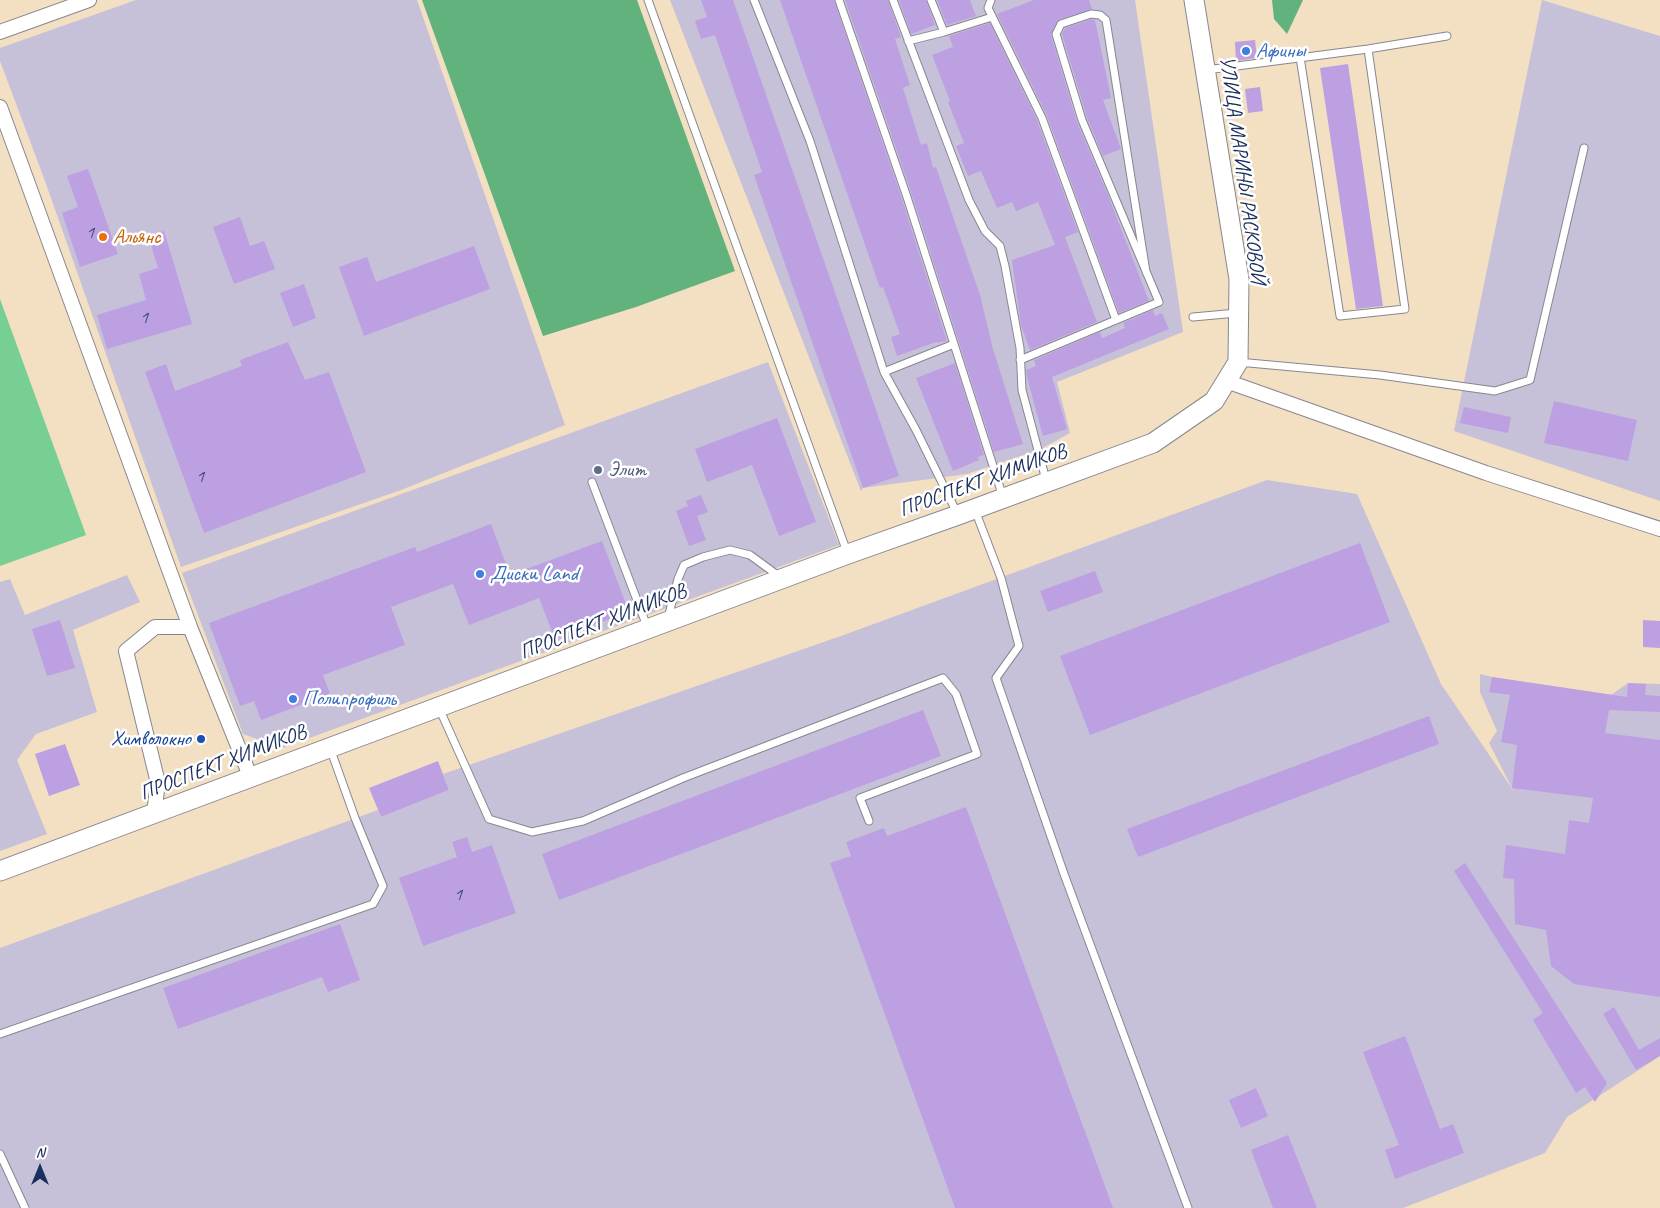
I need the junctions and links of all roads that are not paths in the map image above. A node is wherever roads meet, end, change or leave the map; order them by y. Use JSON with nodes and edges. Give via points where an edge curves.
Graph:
{"nodes":[{"id":1,"x":89,"y":0,"type":"edge"},
{"id":2,"x":648,"y":0,"type":"edge"},
{"id":3,"x":754,"y":0,"type":"edge"},
{"id":4,"x":839,"y":0,"type":"edge"},
{"id":5,"x":892,"y":0,"type":"edge"},
{"id":6,"x":932,"y":0,"type":"edge"},
{"id":7,"x":991,"y":0,"type":"edge"},
{"id":8,"x":1194,"y":0,"type":"edge"},
{"id":9,"x":992,"y":16,"type":"junction"},
{"id":10,"x":0,"y":32,"type":"edge"},
{"id":11,"x":944,"y":32,"type":"junction"},
{"id":12,"x":1447,"y":36,"type":"dead end"},
{"id":13,"x":908,"y":41,"type":"junction"},
{"id":14,"x":1368,"y":49,"type":"junction"},
{"id":15,"x":1300,"y":57,"type":"junction"},
{"id":16,"x":1205,"y":70,"type":"junction"},
{"id":17,"x":0,"y":107,"type":"edge"},
{"id":18,"x":1584,"y":148,"type":"dead end"},
{"id":19,"x":1146,"y":272,"type":"junction"},
{"id":20,"x":1238,"y":313,"type":"junction"},
{"id":21,"x":1193,"y":317,"type":"dead end"},
{"id":22,"x":1116,"y":320,"type":"junction"},
{"id":23,"x":954,"y":344,"type":"junction"},
{"id":24,"x":1020,"y":360,"type":"junction"},
{"id":25,"x":1238,"y":362,"type":"junction"},
{"id":26,"x":884,"y":372,"type":"junction"},
{"id":27,"x":1226,"y":381,"type":"junction"},
{"id":28,"x":592,"y":482,"type":"dead end"},
{"id":29,"x":1047,"y":482,"type":"junction"},
{"id":30,"x":1003,"y":498,"type":"junction"},
{"id":31,"x":966,"y":512,"type":"junction"},
{"id":32,"x":1660,"y":530,"type":"edge"},
{"id":33,"x":848,"y":554,"type":"junction"},
{"id":34,"x":782,"y":579,"type":"junction"},
{"id":35,"x":667,"y":622,"type":"junction"},
{"id":36,"x":190,"y":628,"type":"junction"},
{"id":37,"x":648,"y":629,"type":"junction"},
{"id":38,"x":439,"y":708,"type":"junction"},
{"id":39,"x":330,"y":747,"type":"junction"},
{"id":40,"x":250,"y":776,"type":"junction"},
{"id":41,"x":154,"y":813,"type":"junction"},
{"id":42,"x":869,"y":820,"type":"dead end"},
{"id":43,"x":0,"y":871,"type":"edge"},
{"id":44,"x":0,"y":1034,"type":"edge"},
{"id":45,"x":0,"y":1154,"type":"edge"},
{"id":46,"x":25,"y":1208,"type":"edge"},
{"id":47,"x":1188,"y":1208,"type":"edge"}],
"edges":[{"from":1,"to":10,"type":"street"},
{"from":2,"to":33,"type":"lane"},
{"from":3,"to":26,"type":"lane","via":[[810,142]]},
{"from":4,"to":23,"type":"lane"},
{"from":5,"to":13,"type":"lane"},
{"from":6,"to":11,"type":"lane"},
{"from":7,"to":9,"type":"lane","via":[[988,8]]},
{"from":8,"to":16,"type":"main road","name":"УЛИЦА МАРИНЫ РАСКОВОЙ"},
{"from":9,"to":11,"type":"lane"},
{"from":9,"to":22,"type":"lane","via":[[1042,118]]},
{"from":11,"to":13,"type":"lane"},
{"from":12,"to":14,"type":"lane"},
{"from":13,"to":24,"type":"lane","via":[[969,200],[985,231],[1000,246]]},
{"from":14,"to":15,"type":"lane"},
{"from":14,"to":15,"type":"lane","via":[[1405,309],[1340,316]]},
{"from":15,"to":16,"type":"lane"},
{"from":16,"to":20,"type":"main road","name":"УЛИЦА МАРИНЫ РАСКОВОЙ","via":[[1239,278]]},
{"from":17,"to":36,"type":"street"},
{"from":18,"to":25,"type":"lane","via":[[1530,380],[1495,391],[1380,375]]},
{"from":19,"to":19,"type":"lane","via":[[1106,20],[1091,14],[1061,24],[1056,34],[1082,120]]},
{"from":19,"to":22,"type":"lane","via":[[1159,302]]},
{"from":20,"to":21,"type":"lane"},
{"from":20,"to":25,"type":"main road","name":"УЛИЦА МАРИНЫ РАСКОВОЙ"},
{"from":22,"to":24,"type":"lane"},
{"from":23,"to":26,"type":"lane"},
{"from":23,"to":30,"type":"lane"},
{"from":24,"to":29,"type":"lane","via":[[1022,390]]},
{"from":25,"to":27,"type":"main road"},
{"from":26,"to":31,"type":"lane"},
{"from":27,"to":29,"type":"main road","name":"ПРОСПЕКТ ХИМИКОВ","via":[[1214,401],[1153,443]]},
{"from":27,"to":32,"type":"street","via":[[1486,473]]},
{"from":28,"to":37,"type":"lane"},
{"from":29,"to":30,"type":"main road","name":"ПРОСПЕКТ ХИМИКОВ"},
{"from":30,"to":31,"type":"main road","name":"ПРОСПЕКТ ХИМИКОВ"},
{"from":31,"to":33,"type":"main road","name":"ПРОСПЕКТ ХИМИКОВ"},
{"from":31,"to":47,"type":"lane","via":[[1001,578],[1019,646],[996,678],[1064,874]]},
{"from":33,"to":34,"type":"main road","name":"ПРОСПЕКТ ХИМИКОВ"},
{"from":34,"to":35,"type":"main road","name":"ПРОСПЕКТ ХИМИКОВ"},
{"from":34,"to":35,"type":"lane","via":[[750,555],[730,550],[703,557],[684,565]]},
{"from":35,"to":37,"type":"main road","name":"ПРОСПЕКТ ХИМИКОВ"},
{"from":36,"to":40,"type":"street"},
{"from":36,"to":41,"type":"street","via":[[155,627],[126,651],[158,783]]},
{"from":37,"to":38,"type":"main road","name":"ПРОСПЕКТ ХИМИКОВ"},
{"from":38,"to":39,"type":"main road","name":"ПРОСПЕКТ ХИМИКОВ"},
{"from":38,"to":42,"type":"lane","via":[[489,819],[532,832],[583,821],[683,778],[942,678],[956,694],[977,754],[860,798]]},
{"from":39,"to":40,"type":"main road","name":"ПРОСПЕКТ ХИМИКОВ"},
{"from":39,"to":44,"type":"lane","via":[[383,886],[373,904]]},
{"from":40,"to":41,"type":"main road","name":"ПРОСПЕКТ ХИМИКОВ"},
{"from":41,"to":43,"type":"main road","name":"ПРОСПЕКТ ХИМИКОВ"},
{"from":45,"to":46,"type":"lane"}]}
